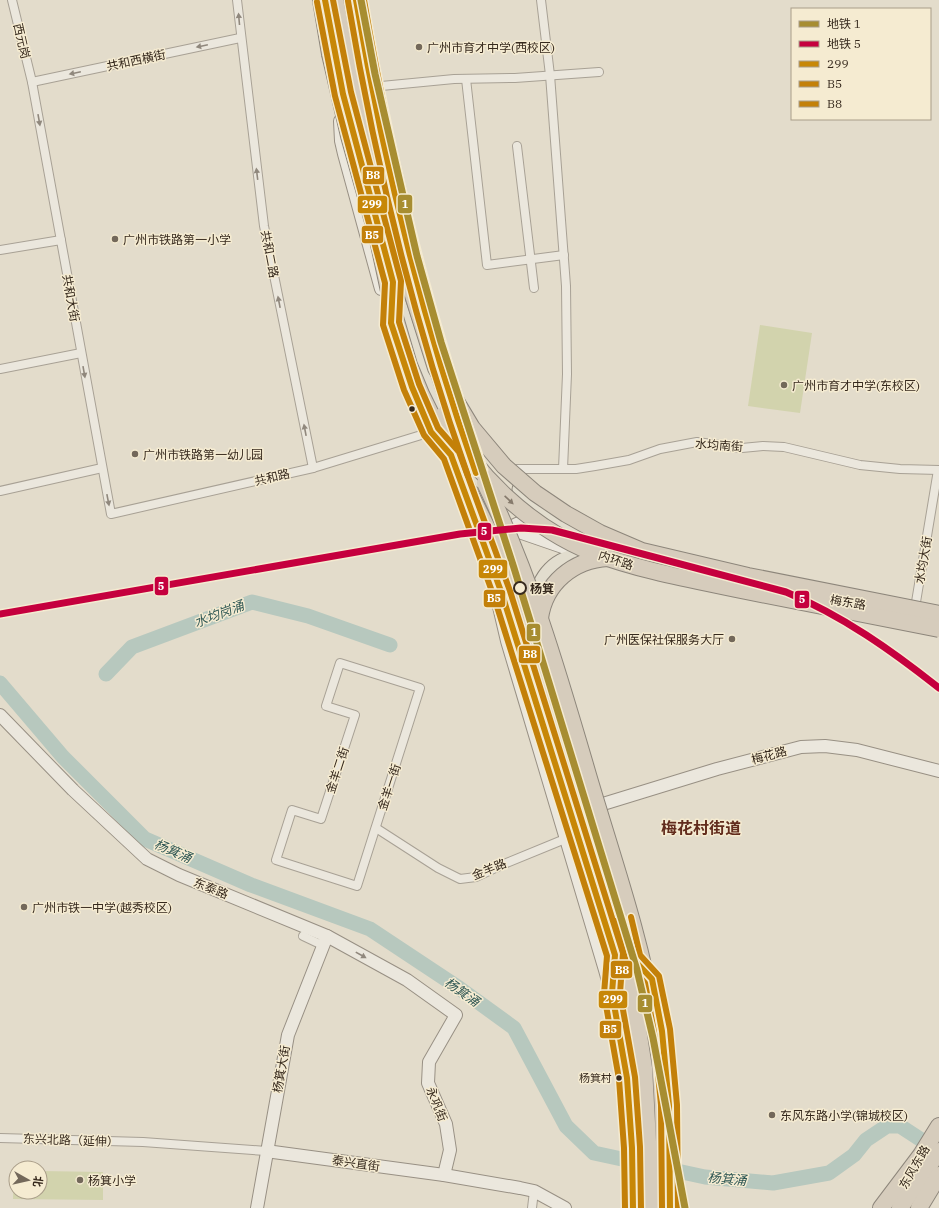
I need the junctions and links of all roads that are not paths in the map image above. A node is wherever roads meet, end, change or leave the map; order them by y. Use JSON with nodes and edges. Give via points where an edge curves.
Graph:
{"nodes":[{"id":1,"x":12,"y":0,"type":"edge"},
{"id":2,"x":237,"y":0,"type":"edge"},
{"id":3,"x":321,"y":0,"type":"edge"},
{"id":4,"x":325,"y":0,"type":"edge"},
{"id":5,"x":335,"y":0,"type":"edge"},
{"id":6,"x":351,"y":0,"type":"edge"},
{"id":7,"x":356,"y":0,"type":"edge"},
{"id":8,"x":541,"y":0,"type":"edge"},
{"id":9,"x":240,"y":38,"type":"junction"},
{"id":10,"x":365,"y":58,"type":"junction"},
{"id":11,"x":599,"y":72,"type":"dead end"},
{"id":12,"x":550,"y":75,"type":"junction"},
{"id":13,"x":466,"y":79,"type":"junction"},
{"id":14,"x":32,"y":82,"type":"junction"},
{"id":15,"x":371,"y":87,"type":"junction"},
{"id":16,"x":343,"y":94,"type":"junction"},
{"id":17,"x":517,"y":146,"type":"dead end"},
{"id":18,"x":61,"y":240,"type":"junction"},
{"id":19,"x":378,"y":240,"type":"junction"},
{"id":20,"x":0,"y":250,"type":"edge"},
{"id":21,"x":564,"y":255,"type":"junction"},
{"id":22,"x":530,"y":258,"type":"junction"},
{"id":23,"x":393,"y":282,"type":"junction"},
{"id":24,"x":534,"y":288,"type":"dead end"},
{"id":25,"x":391,"y":323,"type":"junction"},
{"id":26,"x":81,"y":352,"type":"junction"},
{"id":27,"x":436,"y":368,"type":"junction"},
{"id":28,"x":0,"y":369,"type":"edge"},
{"id":29,"x":432,"y":400,"type":"junction"},
{"id":30,"x":455,"y":416,"type":"junction"},
{"id":31,"x":432,"y":432,"type":"junction"},
{"id":32,"x":451,"y":455,"type":"junction"},
{"id":33,"x":472,"y":464,"type":"dead end"},
{"id":34,"x":102,"y":468,"type":"junction"},
{"id":35,"x":313,"y":468,"type":"junction"},
{"id":36,"x":501,"y":469,"type":"junction"},
{"id":37,"x":563,"y":469,"type":"junction"},
{"id":38,"x":939,"y":470,"type":"edge"},
{"id":39,"x":482,"y":490,"type":"dead end"},
{"id":40,"x":0,"y":491,"type":"edge"},
{"id":41,"x":111,"y":514,"type":"joint"},
{"id":42,"x":505,"y":532,"type":"junction"},
{"id":43,"x":573,"y":534,"type":"junction"},
{"id":44,"x":586,"y":554,"type":"junction"},
{"id":45,"x":489,"y":559,"type":"junction"},
{"id":46,"x":545,"y":573,"type":"junction"},
{"id":47,"x":748,"y":576,"type":"junction"},
{"id":48,"x":815,"y":590,"type":"junction"},
{"id":49,"x":756,"y":591,"type":"junction"},
{"id":50,"x":916,"y":602,"type":"junction"},
{"id":51,"x":939,"y":607,"type":"edge"},
{"id":52,"x":939,"y":614,"type":"edge"},
{"id":53,"x":939,"y":618,"type":"edge"},
{"id":54,"x":939,"y":624,"type":"edge"},
{"id":55,"x":534,"y":627,"type":"junction"},
{"id":56,"x":939,"y":629,"type":"edge"},
{"id":57,"x":939,"y":634,"type":"edge"},
{"id":58,"x":340,"y":662,"type":"joint"},
{"id":59,"x":553,"y":707,"type":"junction"},
{"id":60,"x":0,"y":715,"type":"edge"},
{"id":61,"x":556,"y":767,"type":"junction"},
{"id":62,"x":939,"y":772,"type":"edge"},
{"id":63,"x":585,"y":795,"type":"junction"},
{"id":64,"x":603,"y":804,"type":"junction"},
{"id":65,"x":594,"y":824,"type":"junction"},
{"id":66,"x":376,"y":828,"type":"junction"},
{"id":67,"x":565,"y":840,"type":"junction"},
{"id":68,"x":599,"y":841,"type":"junction"},
{"id":69,"x":583,"y":856,"type":"junction"},
{"id":70,"x":276,"y":860,"type":"joint"},
{"id":71,"x":304,"y":936,"type":"dead end"},
{"id":72,"x":325,"y":940,"type":"junction"},
{"id":73,"x":615,"y":955,"type":"junction"},
{"id":74,"x":633,"y":959,"type":"junction"},
{"id":75,"x":652,"y":979,"type":"junction"},
{"id":76,"x":612,"y":992,"type":"junction"},
{"id":77,"x":456,"y":1015,"type":"joint"},
{"id":78,"x":939,"y":1126,"type":"edge"},
{"id":79,"x":0,"y":1138,"type":"edge"},
{"id":80,"x":143,"y":1142,"type":"joint"},
{"id":81,"x":266,"y":1151,"type":"junction"},
{"id":82,"x":939,"y":1151,"type":"edge"},
{"id":83,"x":921,"y":1155,"type":"junction"},
{"id":84,"x":644,"y":1164,"type":"junction"},
{"id":85,"x":939,"y":1168,"type":"edge"},
{"id":86,"x":939,"y":1174,"type":"edge"},
{"id":87,"x":444,"y":1175,"type":"junction"},
{"id":88,"x":534,"y":1191,"type":"junction"},
{"id":89,"x":257,"y":1208,"type":"edge"},
{"id":90,"x":532,"y":1208,"type":"edge"},
{"id":91,"x":565,"y":1208,"type":"edge"},
{"id":92,"x":633,"y":1208,"type":"edge"},
{"id":93,"x":644,"y":1208,"type":"edge"},
{"id":94,"x":649,"y":1208,"type":"edge"},
{"id":95,"x":655,"y":1208,"type":"edge"},
{"id":96,"x":664,"y":1208,"type":"edge"},
{"id":97,"x":670,"y":1208,"type":"edge"},
{"id":98,"x":881,"y":1208,"type":"edge"},
{"id":99,"x":890,"y":1208,"type":"edge"},
{"id":100,"x":900,"y":1208,"type":"edge"},
{"id":101,"x":907,"y":1208,"type":"edge"},
{"id":102,"x":919,"y":1208,"type":"edge"}],
"edges":[{"from":1,"to":14,"type":"street","name":"西元岗"},
{"from":9,"to":2,"type":"street","name":"共和二路","one_way":true},
{"from":3,"to":19,"type":"highway","name":"内环路","bridge":true,"via":[[348,136]]},
{"from":4,"to":16,"type":"main road"},
{"from":5,"to":27,"type":"highway","name":"内环路","bridge":true,"via":[[345,51],[388,213],[421,327]]},
{"from":6,"to":10,"type":"street"},
{"from":7,"to":10,"type":"main road"},
{"from":8,"to":12,"type":"street"},
{"from":9,"to":14,"type":"street","name":"共和西横街","one_way":true},
{"from":35,"to":9,"type":"street","name":"共和二路","one_way":true,"via":[[264,226]]},
{"from":10,"to":15,"type":"main road"},
{"from":11,"to":12,"type":"street"},
{"from":12,"to":13,"type":"street"},
{"from":12,"to":21,"type":"street"},
{"from":13,"to":15,"type":"street"},
{"from":13,"to":22,"type":"street","via":[[486,264]]},
{"from":14,"to":18,"type":"street","name":"共和大街","one_way":true},
{"from":15,"to":30,"type":"main road","via":[[421,293]]},
{"from":16,"to":23,"type":"main road"},
{"from":16,"to":25,"type":"street","via":[[340,112],[341,141]]},
{"from":17,"to":22,"type":"street"},
{"from":18,"to":20,"type":"street"},
{"from":18,"to":26,"type":"street","name":"共和大街"},
{"from":19,"to":56,"type":"highway","name":"内环路","one_way":true,"bridge":true,"via":[[412,347],[439,411],[465,451],[488,479],[528,517],[590,551],[640,568]]},
{"from":19,"to":59,"type":"highway","bridge":true,"via":[[395,321],[411,371],[491,536]]},
{"from":21,"to":22,"type":"street"},
{"from":21,"to":37,"type":"street","via":[[567,374]]},
{"from":22,"to":24,"type":"street"},
{"from":23,"to":25,"type":"street"},
{"from":23,"to":29,"type":"main road"},
{"from":25,"to":31,"type":"street","via":[[410,381]]},
{"from":26,"to":28,"type":"street"},
{"from":26,"to":34,"type":"street","name":"共和大街","one_way":true},
{"from":27,"to":47,"type":"highway","name":"内环路","bridge":true,"via":[[472,428],[489,449],[520,480],[566,514],[600,533],[642,551]]},
{"from":27,"to":96,"type":"highway","bridge":true,"via":[[456,422],[510,535],[535,600],[637,941],[653,1013],[661,1076]]},
{"from":29,"to":32,"type":"main road"},
{"from":29,"to":42,"type":"street","via":[[454,433],[502,520]]},
{"from":30,"to":33,"type":"main road"},
{"from":30,"to":36,"type":"main road"},
{"from":31,"to":32,"type":"street"},
{"from":31,"to":35,"type":"street","name":"共和路"},
{"from":32,"to":45,"type":"main road"},
{"from":34,"to":40,"type":"street"},
{"from":34,"to":41,"type":"street","name":"共和大街","one_way":true},
{"from":35,"to":41,"type":"street","name":"共和路"},
{"from":36,"to":37,"type":"street","name":"水均南街"},
{"from":36,"to":43,"type":"main road","via":[[538,506]]},
{"from":37,"to":38,"type":"street","name":"水均南街","via":[[629,460],[666,448],[697,442],[742,448],[784,447],[860,465]]},
{"from":38,"to":50,"type":"street","name":"水均大街"},
{"from":39,"to":42,"type":"main road"},
{"from":42,"to":43,"type":"street","name":"梅东路","via":[[522,522],[539,520],[556,524]]},
{"from":42,"to":44,"type":"street","name":"梅东路"},
{"from":42,"to":45,"type":"street","via":[[495,540]]},
{"from":42,"to":55,"type":"main road"},
{"from":43,"to":48,"type":"street","name":"梅东路","via":[[632,559],[750,585]]},
{"from":44,"to":46,"type":"main road","via":[[563,559]]},
{"from":44,"to":49,"type":"street","name":"梅东路"},
{"from":45,"to":61,"type":"main road","via":[[515,633]]},
{"from":45,"to":67,"type":"street","via":[[507,641]]},
{"from":46,"to":55,"type":"main road","via":[[536,592]]},
{"from":46,"to":64,"type":"street","via":[[542,594],[546,615]]},
{"from":47,"to":52,"type":"highway","name":"内环路","bridge":true},
{"from":47,"to":59,"type":"highway","bridge":true,"via":[[616,558],[593,560],[567,571],[547,593],[539,623],[539,648]]},
{"from":48,"to":50,"type":"street"},
{"from":48,"to":53,"type":"street","name":"梅东路"},
{"from":49,"to":54,"type":"street","name":"梅东路"},
{"from":49,"to":57,"type":"street","via":[[797,606]]},
{"from":50,"to":51,"type":"street"},
{"from":55,"to":63,"type":"main road"},
{"from":58,"to":66,"type":"street","name":"金羊一街","via":[[420,688]]},
{"from":58,"to":70,"type":"street","name":"金羊二街","via":[[326,706],[355,715],[321,819],[292,810]]},
{"from":59,"to":94,"type":"highway","bridge":true,"via":[[612,906],[633,997],[644,1068]]},
{"from":60,"to":72,"type":"street","name":"东泰路","via":[[73,790],[147,858],[179,875]]},
{"from":61,"to":63,"type":"street"},
{"from":61,"to":69,"type":"main road"},
{"from":62,"to":64,"type":"street","name":"梅花路","via":[[846,748],[801,747],[703,773]]},
{"from":63,"to":64,"type":"street"},
{"from":63,"to":65,"type":"main road"},
{"from":64,"to":65,"type":"street"},
{"from":64,"to":68,"type":"main road"},
{"from":64,"to":75,"type":"street"},
{"from":65,"to":68,"type":"main road"},
{"from":65,"to":69,"type":"street"},
{"from":66,"to":67,"type":"street","name":"金羊路","via":[[460,879],[476,877]]},
{"from":66,"to":70,"type":"street","name":"金羊一街","via":[[357,886]]},
{"from":67,"to":76,"type":"street"},
{"from":68,"to":74,"type":"main road"},
{"from":69,"to":73,"type":"main road"},
{"from":71,"to":72,"type":"street"},
{"from":72,"to":77,"type":"street","name":"东泰路","one_way":true,"via":[[407,980]]},
{"from":72,"to":81,"type":"street","name":"杨箕大街","via":[[288,1035]]},
{"from":73,"to":76,"type":"main road"},
{"from":73,"to":84,"type":"main road","via":[[628,1006],[636,1053],[642,1108]]},
{"from":74,"to":75,"type":"main road"},
{"from":74,"to":84,"type":"main road","via":[[650,1058]]},
{"from":75,"to":97,"type":"street","via":[[665,1058],[669,1105]]},
{"from":76,"to":84,"type":"street"},
{"from":77,"to":87,"type":"street","name":"永巩街","via":[[429,1062],[428,1083],[446,1124],[450,1150]]},
{"from":78,"to":83,"type":"highway","name":"东风东路"},
{"from":79,"to":80,"type":"street","name":"东兴北路（延伸）"},
{"from":80,"to":81,"type":"street","name":"泰兴直街"},
{"from":81,"to":87,"type":"street","name":"泰兴直街"},
{"from":81,"to":89,"type":"street","name":"杨箕大街"},
{"from":82,"to":100,"type":"highway"},
{"from":83,"to":98,"type":"highway"},
{"from":83,"to":99,"type":"main road","name":"东风东路"},
{"from":84,"to":92,"type":"street"},
{"from":84,"to":93,"type":"main road"},
{"from":84,"to":95,"type":"main road"},
{"from":85,"to":101,"type":"main road","name":"东风东路"},
{"from":86,"to":102,"type":"highway"},
{"from":87,"to":88,"type":"street","name":"泰兴直街"},
{"from":88,"to":90,"type":"street"},
{"from":88,"to":91,"type":"street","name":"泰兴直街"}]}
